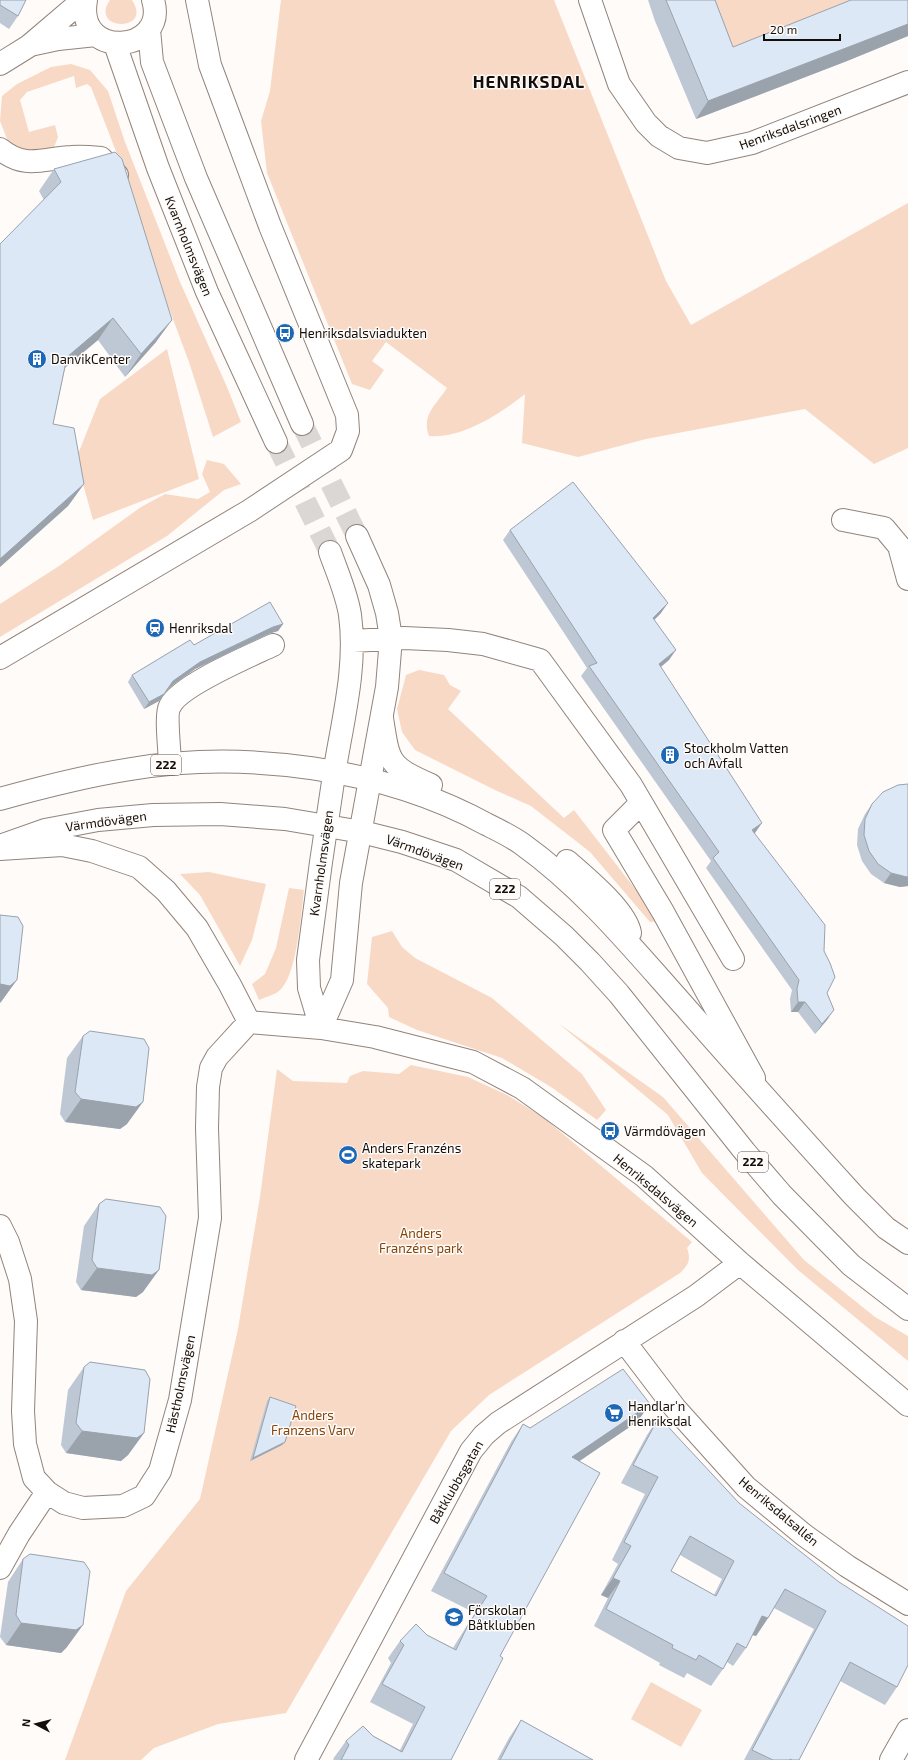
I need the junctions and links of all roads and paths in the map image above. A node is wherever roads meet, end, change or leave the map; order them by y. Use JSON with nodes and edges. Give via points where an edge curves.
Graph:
{"nodes":[{"id":1,"x":83,"y":0,"type":"edge"},
{"id":2,"x":86,"y":0,"type":"edge"},
{"id":3,"x":197,"y":0,"type":"edge"},
{"id":4,"x":590,"y":0,"type":"edge"},
{"id":5,"x":160,"y":2,"type":"edge"},
{"id":6,"x":149,"y":29,"type":"junction"},
{"id":7,"x":106,"y":40,"type":"junction"},
{"id":8,"x":29,"y":46,"type":"junction"},
{"id":9,"x":0,"y":64,"type":"edge"},
{"id":10,"x":908,"y":82,"type":"edge"},
{"id":11,"x":0,"y":150,"type":"edge"},
{"id":12,"x":124,"y":196,"type":"edge"},
{"id":13,"x":302,"y":424,"type":"tunnel mouth"},
{"id":14,"x":276,"y":442,"type":"tunnel mouth"},
{"id":15,"x":843,"y":520,"type":"dead end"},
{"id":16,"x":356,"y":536,"type":"tunnel mouth"},
{"id":17,"x":330,"y":552,"type":"tunnel mouth"},
{"id":18,"x":908,"y":579,"type":"edge"},
{"id":19,"x":391,"y":638,"type":"junction"},
{"id":20,"x":353,"y":641,"type":"junction"},
{"id":21,"x":273,"y":645,"type":"dead end"},
{"id":22,"x":0,"y":658,"type":"edge"},
{"id":23,"x":382,"y":718,"type":"junction"},
{"id":24,"x":170,"y":764,"type":"junction"},
{"id":25,"x":334,"y":772,"type":"junction"},
{"id":26,"x":371,"y":780,"type":"junction"},
{"id":27,"x":0,"y":799,"type":"edge"},
{"id":28,"x":641,"y":803,"type":"junction"},
{"id":29,"x":327,"y":825,"type":"junction"},
{"id":30,"x":362,"y":832,"type":"junction"},
{"id":31,"x":0,"y":848,"type":"edge"},
{"id":32,"x":633,"y":948,"type":"junction"},
{"id":33,"x":733,"y":959,"type":"dead end"},
{"id":34,"x":249,"y":1022,"type":"junction"},
{"id":35,"x":321,"y":1028,"type":"junction"},
{"id":36,"x":764,"y":1096,"type":"junction"},
{"id":37,"x":0,"y":1226,"type":"edge"},
{"id":38,"x":908,"y":1243,"type":"edge"},
{"id":39,"x":740,"y":1263,"type":"junction"},
{"id":40,"x":908,"y":1309,"type":"edge"},
{"id":41,"x":624,"y":1341,"type":"junction"},
{"id":42,"x":908,"y":1405,"type":"edge"},
{"id":43,"x":47,"y":1492,"type":"junction"},
{"id":44,"x":0,"y":1568,"type":"edge"},
{"id":45,"x":908,"y":1604,"type":"edge"},
{"id":46,"x":908,"y":1730,"type":"edge"},
{"id":47,"x":306,"y":1760,"type":"edge"},
{"id":48,"x":891,"y":1760,"type":"edge"}],
"edges":[{"from":1,"to":8,"type":"street"},
{"from":2,"to":7,"type":"street","name":"Kvarnholmsvägen","via":[[84,11],[88,25]]},
{"from":3,"to":22,"type":"street","via":[[210,65],[270,226],[347,415],[348,432],[341,450],[249,511]]},
{"from":4,"to":10,"type":"street","name":"Henriksdalsringen","via":[[619,84],[646,123],[659,136],[679,148],[708,153],[752,143]]},
{"from":5,"to":6,"type":"street"},
{"from":6,"to":7,"type":"street","via":[[141,38],[130,43]]},
{"from":6,"to":13,"type":"street","via":[[152,62],[196,178]]},
{"from":7,"to":8,"type":"street","via":[[58,39]]},
{"from":7,"to":14,"type":"street","name":"Kvarnholmsvägen","via":[[206,292]]},
{"from":8,"to":9,"type":"street"},
{"from":11,"to":12,"type":"street","via":[[11,158],[29,163],[73,156],[101,158],[117,174]]},
{"from":15,"to":18,"type":"street","via":[[884,528],[899,546]]},
{"from":16,"to":19,"type":"street","via":[[379,585]]},
{"from":17,"to":20,"type":"street","name":"Kvarnholmsvägen","via":[[350,614]]},
{"from":19,"to":20,"type":"street"},
{"from":19,"to":23,"type":"street","via":[[388,686]]},
{"from":19,"to":28,"type":"street","via":[[483,644],[540,660],[631,785]]},
{"from":20,"to":25,"type":"street","name":"Kvarnholmsvägen","via":[[350,678]]},
{"from":21,"to":24,"type":"street","via":[[214,674],[174,699],[169,707]]},
{"from":23,"to":26,"type":"street"},
{"from":23,"to":32,"type":"street","via":[[389,756],[397,767],[411,776],[510,821],[559,854],[607,897],[629,926]]},
{"from":24,"to":25,"type":"street","number":"222","via":[[221,762],[292,766]]},
{"from":24,"to":27,"type":"street","number":"222","via":[[73,779]]},
{"from":25,"to":26,"type":"street","number":"222"},
{"from":25,"to":29,"type":"street","name":"Kvarnholmsvägen"},
{"from":26,"to":30,"type":"street"},
{"from":26,"to":32,"type":"street","number":"222","via":[[423,794],[474,817],[520,842],[560,873]]},
{"from":28,"to":33,"type":"street"},
{"from":28,"to":36,"type":"street","via":[[614,830]]},
{"from":29,"to":30,"type":"street","name":"Värmdövägen","number":"222"},
{"from":29,"to":31,"type":"street","name":"Värmdövägen","number":"222","via":[[220,814],[153,815],[98,820],[45,830]]},
{"from":29,"to":35,"type":"street","name":"Kvarnholmsvägen","via":[[308,960],[309,988]]},
{"from":30,"to":35,"type":"street","via":[[351,883],[342,980]]},
{"from":30,"to":40,"type":"street","name":"Värmdövägen","number":"222","via":[[456,860],[519,897],[564,936],[619,994],[782,1195],[851,1265]]},
{"from":31,"to":34,"type":"street","via":[[62,845],[92,851],[139,868],[166,891],[197,928]]},
{"from":32,"to":36,"type":"street","number":"222"},
{"from":34,"to":35,"type":"street"},
{"from":34,"to":43,"type":"street","name":"Hästholmsvägen","via":[[217,1057],[211,1068],[207,1128],[210,1218],[180,1400],[160,1471],[144,1496],[124,1506],[83,1508],[64,1503]]},
{"from":35,"to":39,"type":"street","name":"Henriksdalsvägen","via":[[375,1037],[473,1062],[522,1088],[644,1176]]},
{"from":36,"to":38,"type":"street","number":"222","via":[[886,1228]]},
{"from":37,"to":43,"type":"street","name":"Hästholmsvägen","via":[[20,1279],[26,1321],[25,1444],[34,1478]]},
{"from":39,"to":41,"type":"street","name":"Båtklubbsgatan","via":[[696,1296]]},
{"from":39,"to":42,"type":"street","name":"Henriksdalsvägen"},
{"from":41,"to":45,"type":"street","name":"Henriksdalsallén","via":[[675,1408],[746,1486],[804,1535],[847,1566]]},
{"from":41,"to":47,"type":"street","name":"Båtklubbsgatan","via":[[498,1422],[471,1451]]},
{"from":43,"to":44,"type":"street"},
{"from":46,"to":48,"type":"street"}]}
